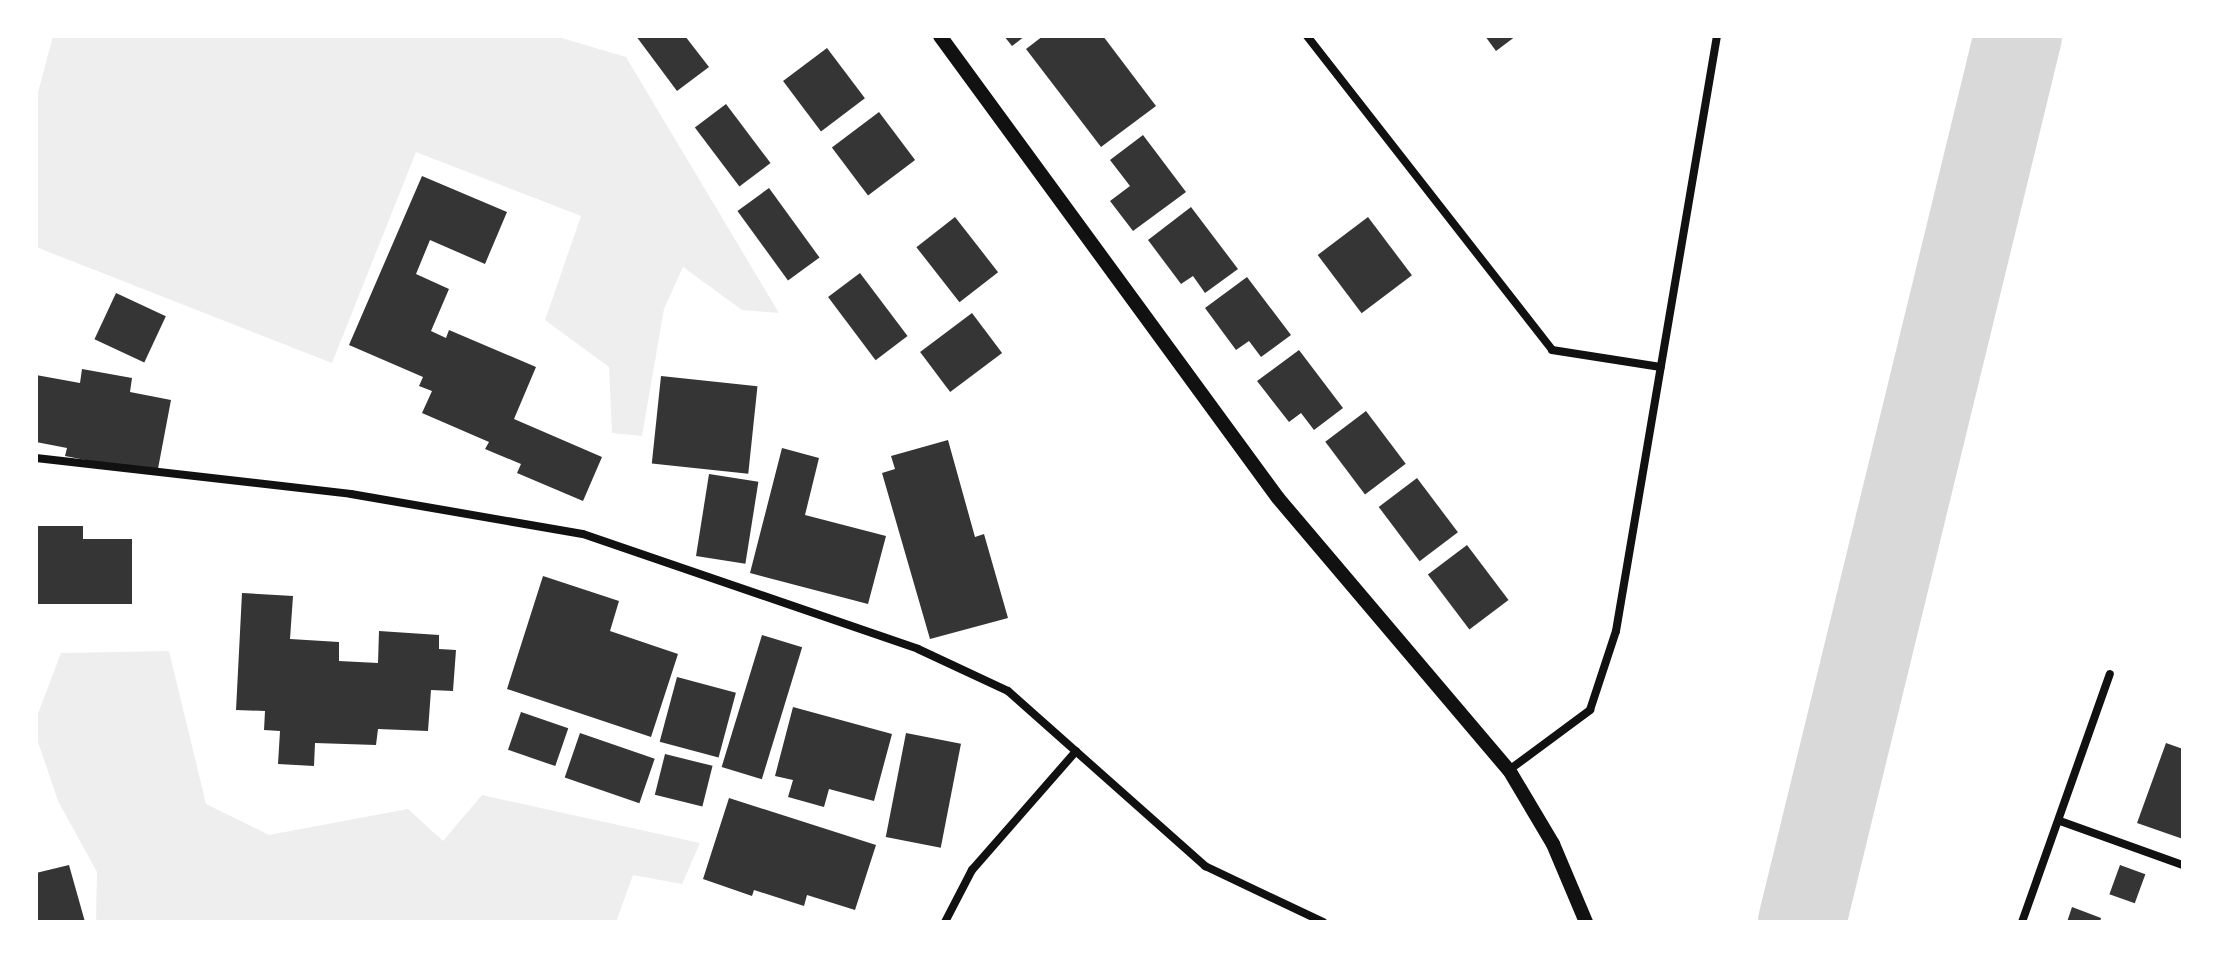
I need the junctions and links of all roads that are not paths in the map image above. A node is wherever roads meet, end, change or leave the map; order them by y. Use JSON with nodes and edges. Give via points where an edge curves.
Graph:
{"nodes":[{"id":1,"x":940,"y":36,"type":"edge"},
{"id":2,"x":1307,"y":36,"type":"edge"},
{"id":3,"x":1717,"y":36,"type":"edge"},
{"id":4,"x":1661,"y":367,"type":"junction"},
{"id":5,"x":36,"y":458,"type":"edge"},
{"id":6,"x":2110,"y":674,"type":"dead end"},
{"id":7,"x":1076,"y":751,"type":"junction"},
{"id":8,"x":1509,"y":770,"type":"junction"},
{"id":9,"x":2060,"y":821,"type":"junction"},
{"id":10,"x":2183,"y":865,"type":"edge"},
{"id":11,"x":945,"y":922,"type":"edge"},
{"id":12,"x":1323,"y":922,"type":"edge"},
{"id":13,"x":1586,"y":922,"type":"edge"},
{"id":14,"x":2022,"y":922,"type":"edge"}],
"edges":[{"from":1,"to":8,"type":"street","via":[[1278,498]]},
{"from":2,"to":4,"type":"street","via":[[1552,350]]},
{"from":3,"to":4,"type":"street"},
{"from":4,"to":8,"type":"street","via":[[1616,631],[1590,710]]},
{"from":5,"to":7,"type":"street","via":[[351,494],[583,534],[918,649],[1008,691]]},
{"from":6,"to":9,"type":"street"},
{"from":7,"to":11,"type":"street","via":[[972,870]]},
{"from":7,"to":12,"type":"street","via":[[1205,866]]},
{"from":8,"to":13,"type":"street","via":[[1553,844]]},
{"from":9,"to":10,"type":"street"},
{"from":9,"to":14,"type":"street"}]}
